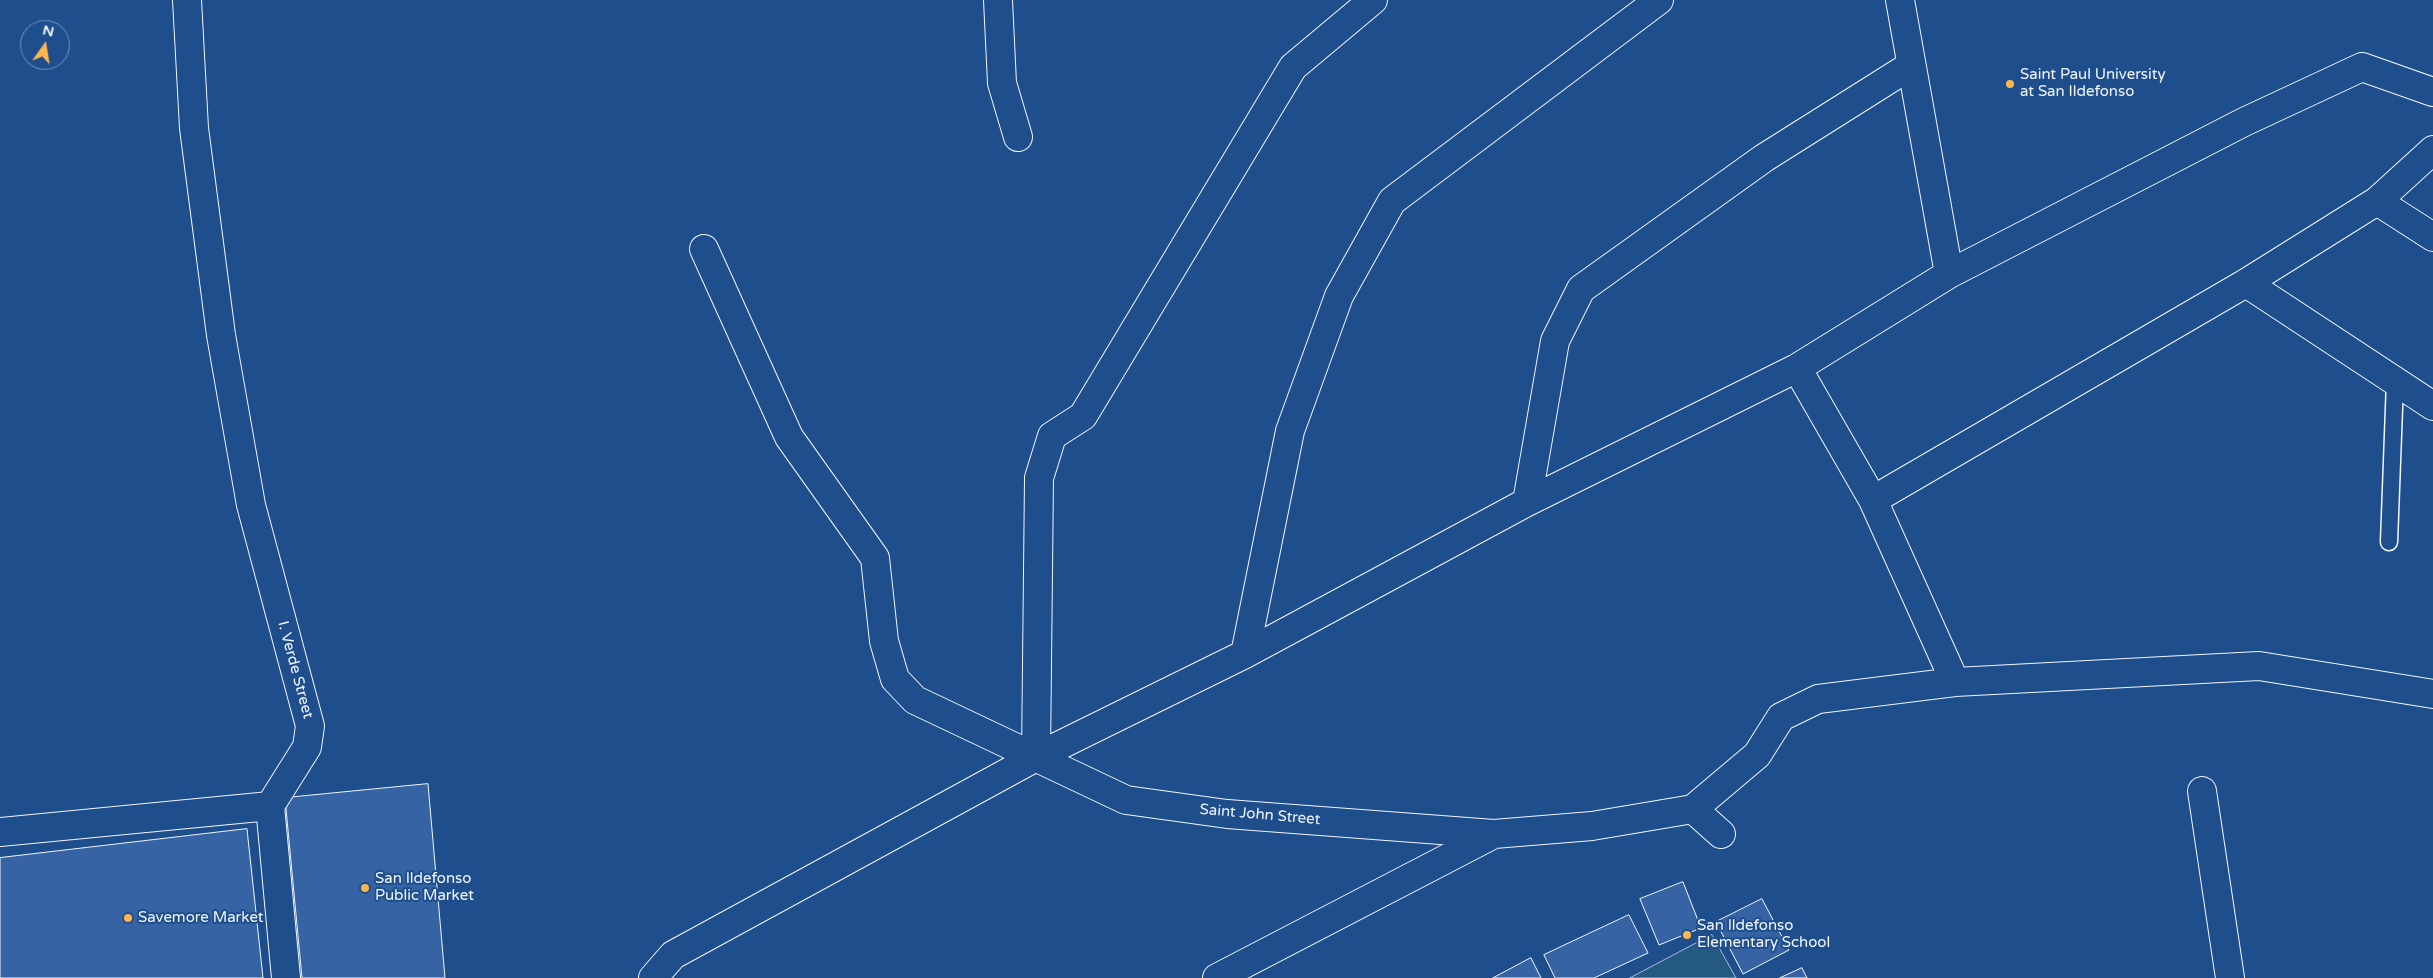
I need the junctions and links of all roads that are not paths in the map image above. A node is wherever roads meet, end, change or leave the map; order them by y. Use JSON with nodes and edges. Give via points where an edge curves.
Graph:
{"nodes":[{"id":1,"x":187,"y":0,"type":"edge"},
{"id":2,"x":998,"y":0,"type":"edge"},
{"id":3,"x":1373,"y":0,"type":"edge"},
{"id":4,"x":1659,"y":0,"type":"edge"},
{"id":5,"x":1900,"y":0,"type":"edge"},
{"id":6,"x":1910,"y":66,"type":"junction"},
{"id":7,"x":2433,"y":92,"type":"edge"},
{"id":8,"x":1018,"y":137,"type":"dead end"},
{"id":9,"x":2433,"y":150,"type":"edge"},
{"id":10,"x":2377,"y":201,"type":"junction"},
{"id":11,"x":2433,"y":237,"type":"edge"},
{"id":12,"x":704,"y":249,"type":"dead end"},
{"id":13,"x":1949,"y":274,"type":"junction"},
{"id":14,"x":2246,"y":283,"type":"junction"},
{"id":15,"x":1797,"y":368,"type":"junction"},
{"id":16,"x":2395,"y":380,"type":"junction"},
{"id":17,"x":2433,"y":406,"type":"edge"},
{"id":18,"x":1873,"y":500,"type":"junction"},
{"id":19,"x":1527,"y":502,"type":"junction"},
{"id":20,"x":2389,"y":542,"type":"dead end"},
{"id":21,"x":1246,"y":654,"type":"junction"},
{"id":22,"x":1955,"y":682,"type":"junction"},
{"id":23,"x":2433,"y":694,"type":"edge"},
{"id":24,"x":1036,"y":757,"type":"junction"},
{"id":25,"x":2202,"y":791,"type":"dead end"},
{"id":26,"x":270,"y":806,"type":"junction"},
{"id":27,"x":1693,"y":809,"type":"junction"},
{"id":28,"x":0,"y":832,"type":"edge"},
{"id":29,"x":1494,"y":834,"type":"junction"},
{"id":30,"x":1721,"y":834,"type":"dead end"},
{"id":31,"x":286,"y":978,"type":"edge"},
{"id":32,"x":653,"y":978,"type":"edge"},
{"id":33,"x":1218,"y":978,"type":"edge"},
{"id":34,"x":2230,"y":978,"type":"edge"}],
"edges":[{"from":1,"to":26,"type":"street","name":"I. Verde Street","via":[[194,128],[230,386],[251,506],[310,726],[307,747]]},
{"from":2,"to":8,"type":"street","via":[[1002,83]]},
{"from":3,"to":24,"type":"street","via":[[1293,67],[1083,416],[1052,436],[1039,478]]},
{"from":4,"to":21,"type":"street","via":[[1392,201],[1339,296],[1290,431]]},
{"from":5,"to":6,"type":"street"},
{"from":6,"to":13,"type":"street"},
{"from":6,"to":19,"type":"street","via":[[1764,158],[1581,289],[1555,341]]},
{"from":7,"to":13,"type":"street","via":[[2362,67],[2244,122]]},
{"from":9,"to":10,"type":"street"},
{"from":10,"to":11,"type":"street"},
{"from":10,"to":14,"type":"street"},
{"from":12,"to":24,"type":"street","name":"Saint John Street","via":[[789,437],[875,558],[884,641],[896,678],[915,700]]},
{"from":13,"to":15,"type":"street"},
{"from":14,"to":16,"type":"street"},
{"from":14,"to":18,"type":"street"},
{"from":15,"to":18,"type":"street"},
{"from":15,"to":19,"type":"street"},
{"from":16,"to":17,"type":"street"},
{"from":16,"to":20,"type":"lane"},
{"from":18,"to":22,"type":"street"},
{"from":19,"to":21,"type":"street"},
{"from":21,"to":24,"type":"street"},
{"from":22,"to":23,"type":"street","via":[[2259,666]]},
{"from":22,"to":27,"type":"street","via":[[1818,699],[1781,717],[1757,755]]},
{"from":24,"to":29,"type":"street","name":"Saint John Street","via":[[1126,800],[1227,814]]},
{"from":24,"to":32,"type":"street","via":[[673,955]]},
{"from":25,"to":34,"type":"street"},
{"from":26,"to":28,"type":"street"},
{"from":26,"to":31,"type":"street"},
{"from":27,"to":29,"type":"street","via":[[1592,826]]},
{"from":27,"to":30,"type":"street"},
{"from":29,"to":33,"type":"street"}]}
